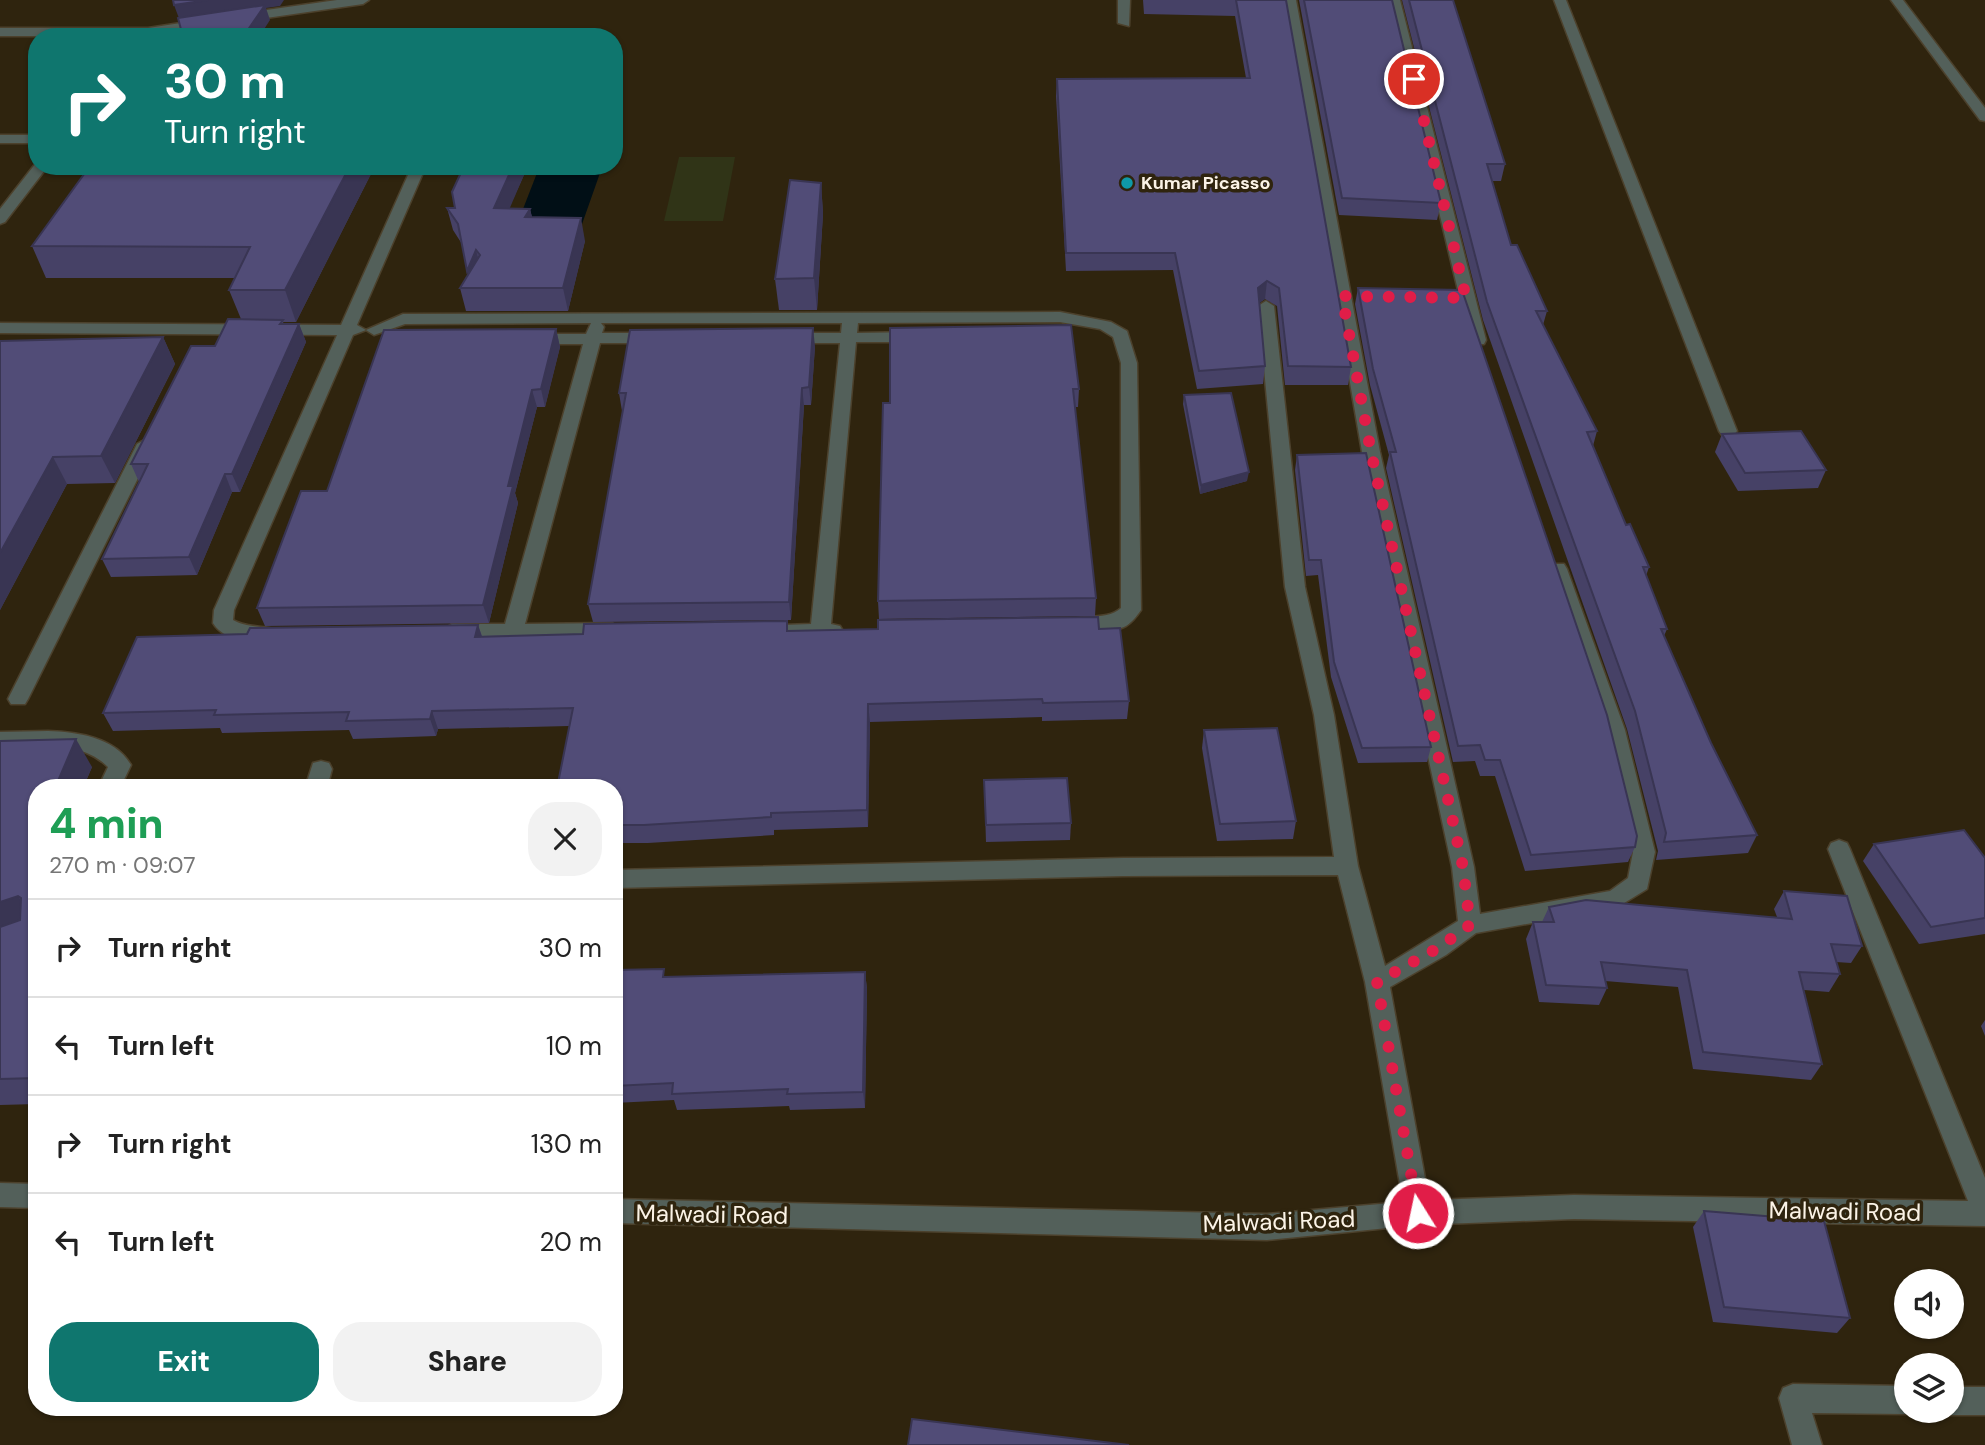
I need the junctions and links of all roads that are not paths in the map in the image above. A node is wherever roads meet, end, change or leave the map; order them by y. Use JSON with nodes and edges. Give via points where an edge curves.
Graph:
{"nodes":[{"id":1,"x":363,"y":0,"type":"edge"},
{"id":2,"x":1124,"y":0,"type":"edge"},
{"id":3,"x":1290,"y":0,"type":"edge"},
{"id":4,"x":1394,"y":0,"type":"edge"},
{"id":5,"x":1560,"y":0,"type":"edge"},
{"id":6,"x":1897,"y":0,"type":"edge"},
{"id":7,"x":1124,"y":23,"type":"dead end"},
{"id":8,"x":184,"y":28,"type":"edge"},
{"id":9,"x":0,"y":32,"type":"edge"},
{"id":10,"x":28,"y":32,"type":"edge"},
{"id":11,"x":1985,"y":117,"type":"edge"},
{"id":12,"x":0,"y":139,"type":"edge"},
{"id":13,"x":28,"y":139,"type":"edge"},
{"id":14,"x":34,"y":175,"type":"edge"},
{"id":15,"x":415,"y":175,"type":"edge"},
{"id":16,"x":0,"y":219,"type":"edge"},
{"id":17,"x":1266,"y":306,"type":"edge"},
{"id":18,"x":850,"y":317,"type":"junction"},
{"id":19,"x":598,"y":318,"type":"junction"},
{"id":20,"x":1105,"y":325,"type":"junction"},
{"id":21,"x":0,"y":328,"type":"edge"},
{"id":22,"x":204,"y":329,"type":"junction"},
{"id":23,"x":346,"y":330,"type":"junction"},
{"id":24,"x":374,"y":330,"type":"junction"},
{"id":25,"x":928,"y":337,"type":"edge"},
{"id":26,"x":1061,"y":337,"type":"edge"},
{"id":27,"x":673,"y":338,"type":"edge"},
{"id":28,"x":768,"y":338,"type":"edge"},
{"id":29,"x":848,"y":338,"type":"junction"},
{"id":30,"x":513,"y":339,"type":"edge"},
{"id":31,"x":593,"y":339,"type":"junction"},
{"id":32,"x":394,"y":340,"type":"edge"},
{"id":33,"x":191,"y":353,"type":"edge"},
{"id":34,"x":1484,"y":358,"type":"edge"},
{"id":35,"x":154,"y":427,"type":"edge"},
{"id":36,"x":1728,"y":431,"type":"edge"},
{"id":37,"x":1548,"y":546,"type":"edge"},
{"id":38,"x":1050,"y":626,"type":"edge"},
{"id":39,"x":513,"y":630,"type":"junction"},
{"id":40,"x":625,"y":630,"type":"edge"},
{"id":41,"x":736,"y":631,"type":"edge"},
{"id":42,"x":820,"y":631,"type":"junction"},
{"id":43,"x":847,"y":631,"type":"edge"},
{"id":44,"x":431,"y":632,"type":"edge"},
{"id":45,"x":295,"y":635,"type":"edge"},
{"id":46,"x":18,"y":699,"type":"dead end"},
{"id":47,"x":0,"y":740,"type":"edge"},
{"id":48,"x":113,"y":779,"type":"edge"},
{"id":49,"x":1839,"y":849,"type":"dead end"},
{"id":50,"x":1347,"y":866,"type":"junction"},
{"id":51,"x":623,"y":879,"type":"edge"},
{"id":52,"x":1470,"y":925,"type":"junction"},
{"id":53,"x":1377,"y":982,"type":"junction"},
{"id":54,"x":0,"y":1195,"type":"edge"},
{"id":55,"x":28,"y":1196,"type":"edge"},
{"id":56,"x":623,"y":1211,"type":"edge"},
{"id":57,"x":1985,"y":1212,"type":"edge"},
{"id":58,"x":1418,"y":1213,"type":"junction"},
{"id":59,"x":1894,"y":1400,"type":"edge"},
{"id":60,"x":1964,"y":1401,"type":"edge"},
{"id":61,"x":1985,"y":1401,"type":"edge"},
{"id":62,"x":1807,"y":1445,"type":"edge"}],
"edges":[{"from":1,"to":8,"type":"street"},
{"from":2,"to":7,"type":"street"},
{"from":3,"to":52,"type":"street","via":[[1349,296],[1371,452],[1463,867]]},
{"from":4,"to":34,"type":"street","via":[[1459,298]]},
{"from":5,"to":36,"type":"street"},
{"from":6,"to":11,"type":"street"},
{"from":9,"to":10,"type":"street"},
{"from":12,"to":13,"type":"street"},
{"from":14,"to":16,"type":"street"},
{"from":15,"to":23,"type":"street"},
{"from":17,"to":50,"type":"street","via":[[1295,587],[1324,715]]},
{"from":18,"to":19,"type":"street"},
{"from":18,"to":20,"type":"street","via":[[1060,317]]},
{"from":18,"to":29,"type":"street"},
{"from":19,"to":24,"type":"street","via":[[403,319]]},
{"from":19,"to":31,"type":"street"},
{"from":20,"to":26,"type":"street"},
{"from":20,"to":38,"type":"street","via":[[1121,334],[1129,363],[1131,610],[1118,622]]},
{"from":21,"to":22,"type":"street"},
{"from":22,"to":23,"type":"street"},
{"from":22,"to":33,"type":"street"},
{"from":23,"to":24,"type":"street"},
{"from":23,"to":45,"type":"street","via":[[224,610],[223,623],[232,631],[254,636]]},
{"from":24,"to":32,"type":"street"},
{"from":25,"to":29,"type":"street"},
{"from":27,"to":31,"type":"street"},
{"from":28,"to":29,"type":"street"},
{"from":29,"to":42,"type":"street"},
{"from":30,"to":31,"type":"street"},
{"from":31,"to":39,"type":"street"},
{"from":35,"to":46,"type":"street"},
{"from":37,"to":52,"type":"street","via":[[1614,730],[1644,852],[1639,883],[1616,899]]},
{"from":39,"to":40,"type":"street"},
{"from":39,"to":44,"type":"street"},
{"from":41,"to":42,"type":"street"},
{"from":42,"to":43,"type":"street"},
{"from":47,"to":48,"type":"street","via":[[84,742],[110,752],[120,765]]},
{"from":49,"to":57,"type":"street"},
{"from":50,"to":51,"type":"street"},
{"from":50,"to":53,"type":"street"},
{"from":52,"to":53,"type":"street"},
{"from":53,"to":58,"type":"street"},
{"from":54,"to":55,"type":"street"},
{"from":56,"to":58,"type":"street","name":"Malwadi Road","via":[[1267,1227]]},
{"from":57,"to":58,"type":"street","name":"Malwadi Road","via":[[1574,1207]]},
{"from":59,"to":62,"type":"street","via":[[1793,1398]]},
{"from":60,"to":61,"type":"street"}]}
